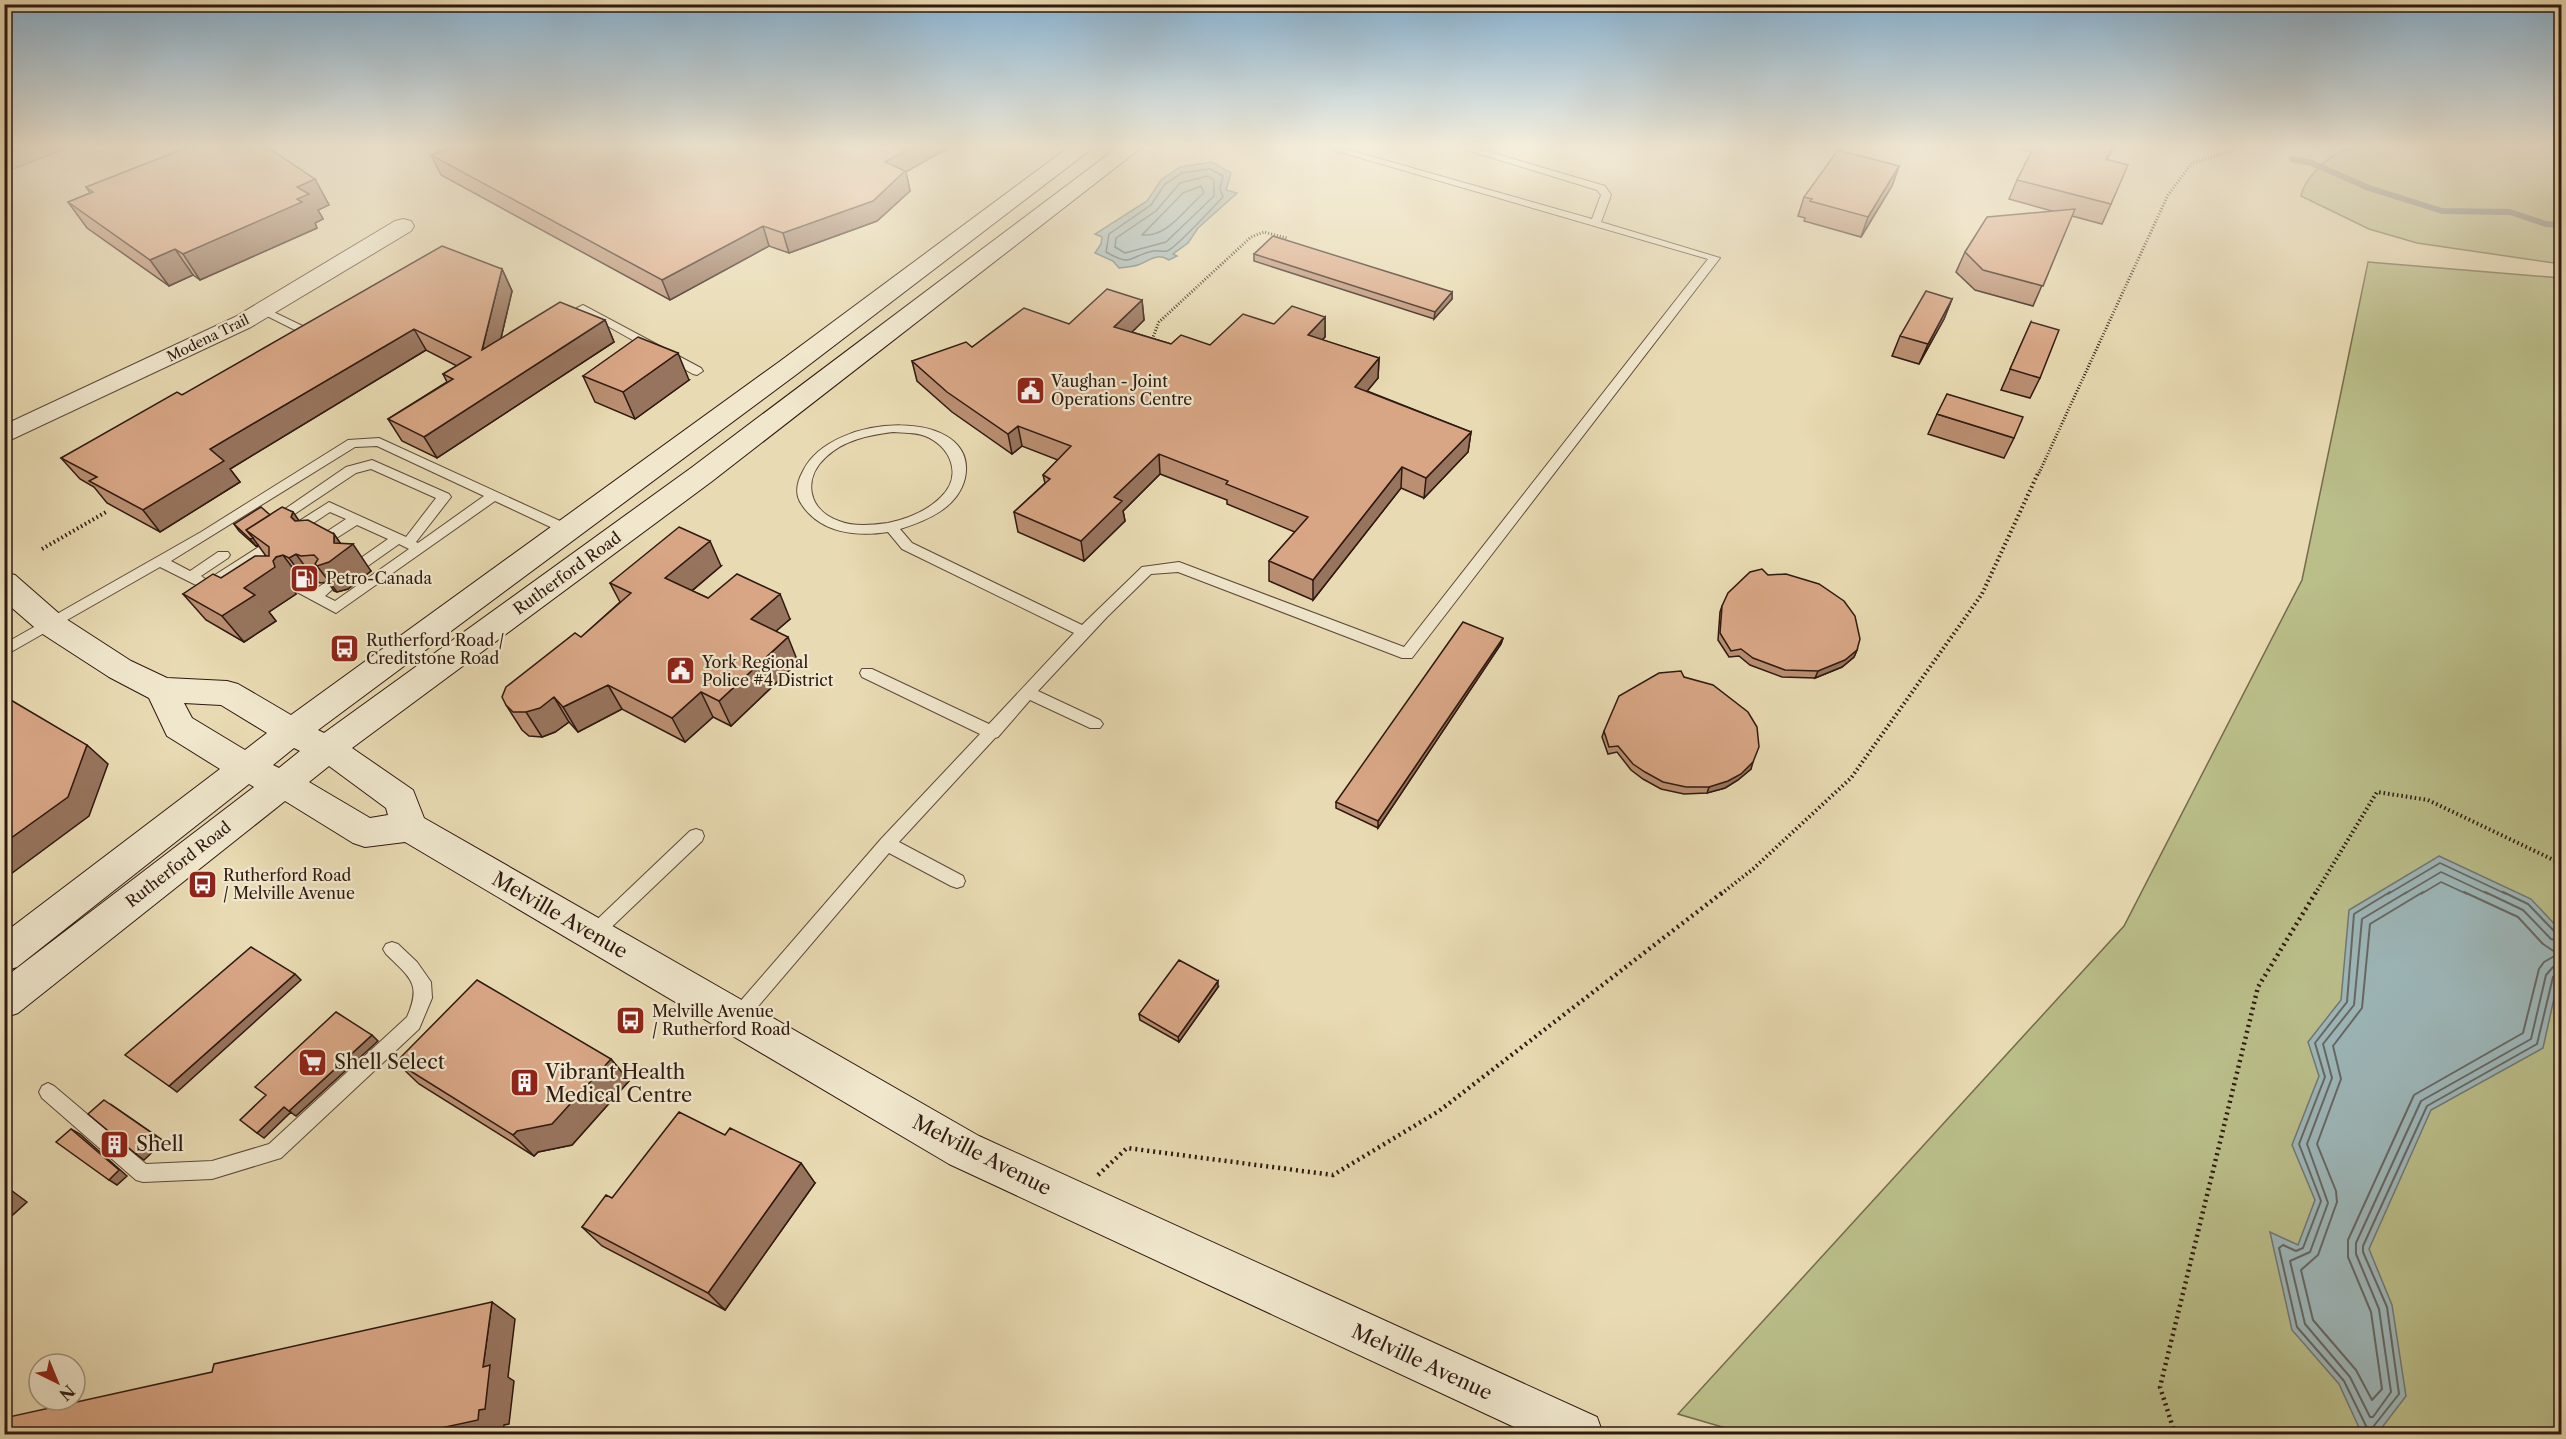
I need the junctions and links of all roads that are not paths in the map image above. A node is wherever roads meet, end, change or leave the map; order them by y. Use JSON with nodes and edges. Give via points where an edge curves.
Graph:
{"nodes":[{"id":1,"x":993,"y":214,"type":"edge"},
{"id":2,"x":1043,"y":214,"type":"edge"},
{"id":3,"x":1561,"y":214,"type":"edge"},
{"id":4,"x":1599,"y":214,"type":"edge"},
{"id":5,"x":1595,"y":224,"type":"junction"},
{"id":6,"x":403,"y":226,"type":"dead end"},
{"id":7,"x":583,"y":308,"type":"edge"},
{"id":8,"x":263,"y":310,"type":"junction"},
{"id":9,"x":307,"y":332,"type":"edge"},
{"id":10,"x":698,"y":371,"type":"dead end"},
{"id":11,"x":4,"y":435,"type":"edge"},
{"id":12,"x":334,"y":481,"type":"junction"},
{"id":13,"x":494,"y":495,"type":"junction"},
{"id":14,"x":329,"y":506,"type":"junction"},
{"id":15,"x":279,"y":518,"type":"edge"},
{"id":16,"x":356,"y":519,"type":"junction"},
{"id":17,"x":892,"y":528,"type":"junction"},
{"id":18,"x":566,"y":529,"type":"junction"},
{"id":19,"x":319,"y":543,"type":"edge"},
{"id":20,"x":408,"y":544,"type":"junction"},
{"id":21,"x":223,"y":555,"type":"dead end"},
{"id":22,"x":249,"y":560,"type":"junction"},
{"id":23,"x":160,"y":562,"type":"junction"},
{"id":24,"x":360,"y":565,"type":"dead end"},
{"id":25,"x":265,"y":569,"type":"edge"},
{"id":26,"x":190,"y":577,"type":"junction"},
{"id":27,"x":4,"y":583,"type":"edge"},
{"id":28,"x":328,"y":587,"type":"edge"},
{"id":29,"x":52,"y":625,"type":"junction"},
{"id":30,"x":1084,"y":632,"type":"junction"},
{"id":31,"x":4,"y":651,"type":"edge"},
{"id":32,"x":867,"y":673,"type":"dead end"},
{"id":33,"x":162,"y":690,"type":"junction"},
{"id":34,"x":1029,"y":693,"type":"junction"},
{"id":35,"x":1095,"y":724,"type":"dead end"},
{"id":36,"x":292,"y":732,"type":"junction"},
{"id":37,"x":993,"y":733,"type":"junction"},
{"id":38,"x":326,"y":749,"type":"junction"},
{"id":39,"x":247,"y":768,"type":"junction"},
{"id":40,"x":279,"y":785,"type":"junction"},
{"id":41,"x":409,"y":827,"type":"junction"},
{"id":42,"x":696,"y":836,"type":"dead end"},
{"id":43,"x":887,"y":844,"type":"junction"},
{"id":44,"x":957,"y":881,"type":"dead end"},
{"id":45,"x":593,"y":934,"type":"junction"},
{"id":46,"x":392,"y":949,"type":"dead end"},
{"id":47,"x":4,"y":955,"type":"edge"},
{"id":48,"x":4,"y":1000,"type":"edge"},
{"id":49,"x":736,"y":1018,"type":"junction"},
{"id":50,"x":48,"y":1092,"type":"dead end"},
{"id":51,"x":1577,"y":1433,"type":"edge"}],
"edges":[{"from":1,"to":18,"type":"main road"},
{"from":2,"to":38,"type":"main road","name":"Rutherford Road","via":[[701,476]]},
{"from":3,"to":5,"type":"lane"},
{"from":4,"to":5,"type":"lane"},
{"from":5,"to":30,"type":"lane","via":[[1714,258],[1407,654],[1179,567],[1147,570]]},
{"from":6,"to":8,"type":"street","name":"Modena Trail"},
{"from":7,"to":10,"type":"lane"},
{"from":8,"to":9,"type":"lane"},
{"from":8,"to":11,"type":"street","name":"Modena Trail"},
{"from":12,"to":14,"type":"lane"},
{"from":12,"to":15,"type":"lane"},
{"from":12,"to":20,"type":"lane","via":[[351,470],[372,464],[444,497]]},
{"from":13,"to":18,"type":"lane"},
{"from":13,"to":20,"type":"lane"},
{"from":13,"to":23,"type":"lane","via":[[379,442],[352,443]]},
{"from":14,"to":16,"type":"lane"},
{"from":14,"to":22,"type":"lane"},
{"from":16,"to":19,"type":"lane"},
{"from":16,"to":20,"type":"lane"},
{"from":17,"to":17,"type":"lane","via":[[931,512],[953,493],[961,476],[960,461],[952,447],[937,436],[893,428],[868,431],[830,448],[809,468],[803,486],[806,502],[819,516],[839,526],[864,530]]},
{"from":17,"to":30,"type":"lane","via":[[907,546]]},
{"from":18,"to":36,"type":"main road"},
{"from":20,"to":24,"type":"lane"},
{"from":20,"to":28,"type":"lane","via":[[336,608],[308,593]]},
{"from":21,"to":26,"type":"lane"},
{"from":22,"to":25,"type":"lane"},
{"from":22,"to":26,"type":"lane","via":[[208,586]]},
{"from":23,"to":26,"type":"lane"},
{"from":23,"to":29,"type":"lane"},
{"from":27,"to":29,"type":"main road"},
{"from":29,"to":31,"type":"lane"},
{"from":29,"to":33,"type":"main road","via":[[120,669]]},
{"from":30,"to":34,"type":"lane"},
{"from":32,"to":37,"type":"lane"},
{"from":33,"to":36,"type":"main road","via":[[227,693]]},
{"from":33,"to":39,"type":"main road","via":[[179,727]]},
{"from":34,"to":35,"type":"lane"},
{"from":34,"to":37,"type":"lane"},
{"from":36,"to":38,"type":"main road"},
{"from":36,"to":39,"type":"main road"},
{"from":37,"to":43,"type":"lane"},
{"from":38,"to":40,"type":"main road","name":"Rutherford Road"},
{"from":38,"to":41,"type":"main road","via":[[352,763],[401,800]]},
{"from":39,"to":40,"type":"main road"},
{"from":39,"to":47,"type":"main road"},
{"from":40,"to":41,"type":"main road","via":[[314,800],[365,833]]},
{"from":40,"to":48,"type":"main road","name":"Rutherford Road"},
{"from":41,"to":45,"type":"main road","name":"Melville Avenue"},
{"from":42,"to":45,"type":"lane"},
{"from":43,"to":44,"type":"lane"},
{"from":43,"to":49,"type":"lane"},
{"from":45,"to":49,"type":"main road","name":"Melville Avenue"},
{"from":46,"to":50,"type":"lane","via":[[423,980],[425,998],[413,1023],[274,1152],[212,1170],[143,1173]]},
{"from":49,"to":51,"type":"main road","name":"Melville Avenue","via":[[964,1150]]}]}
